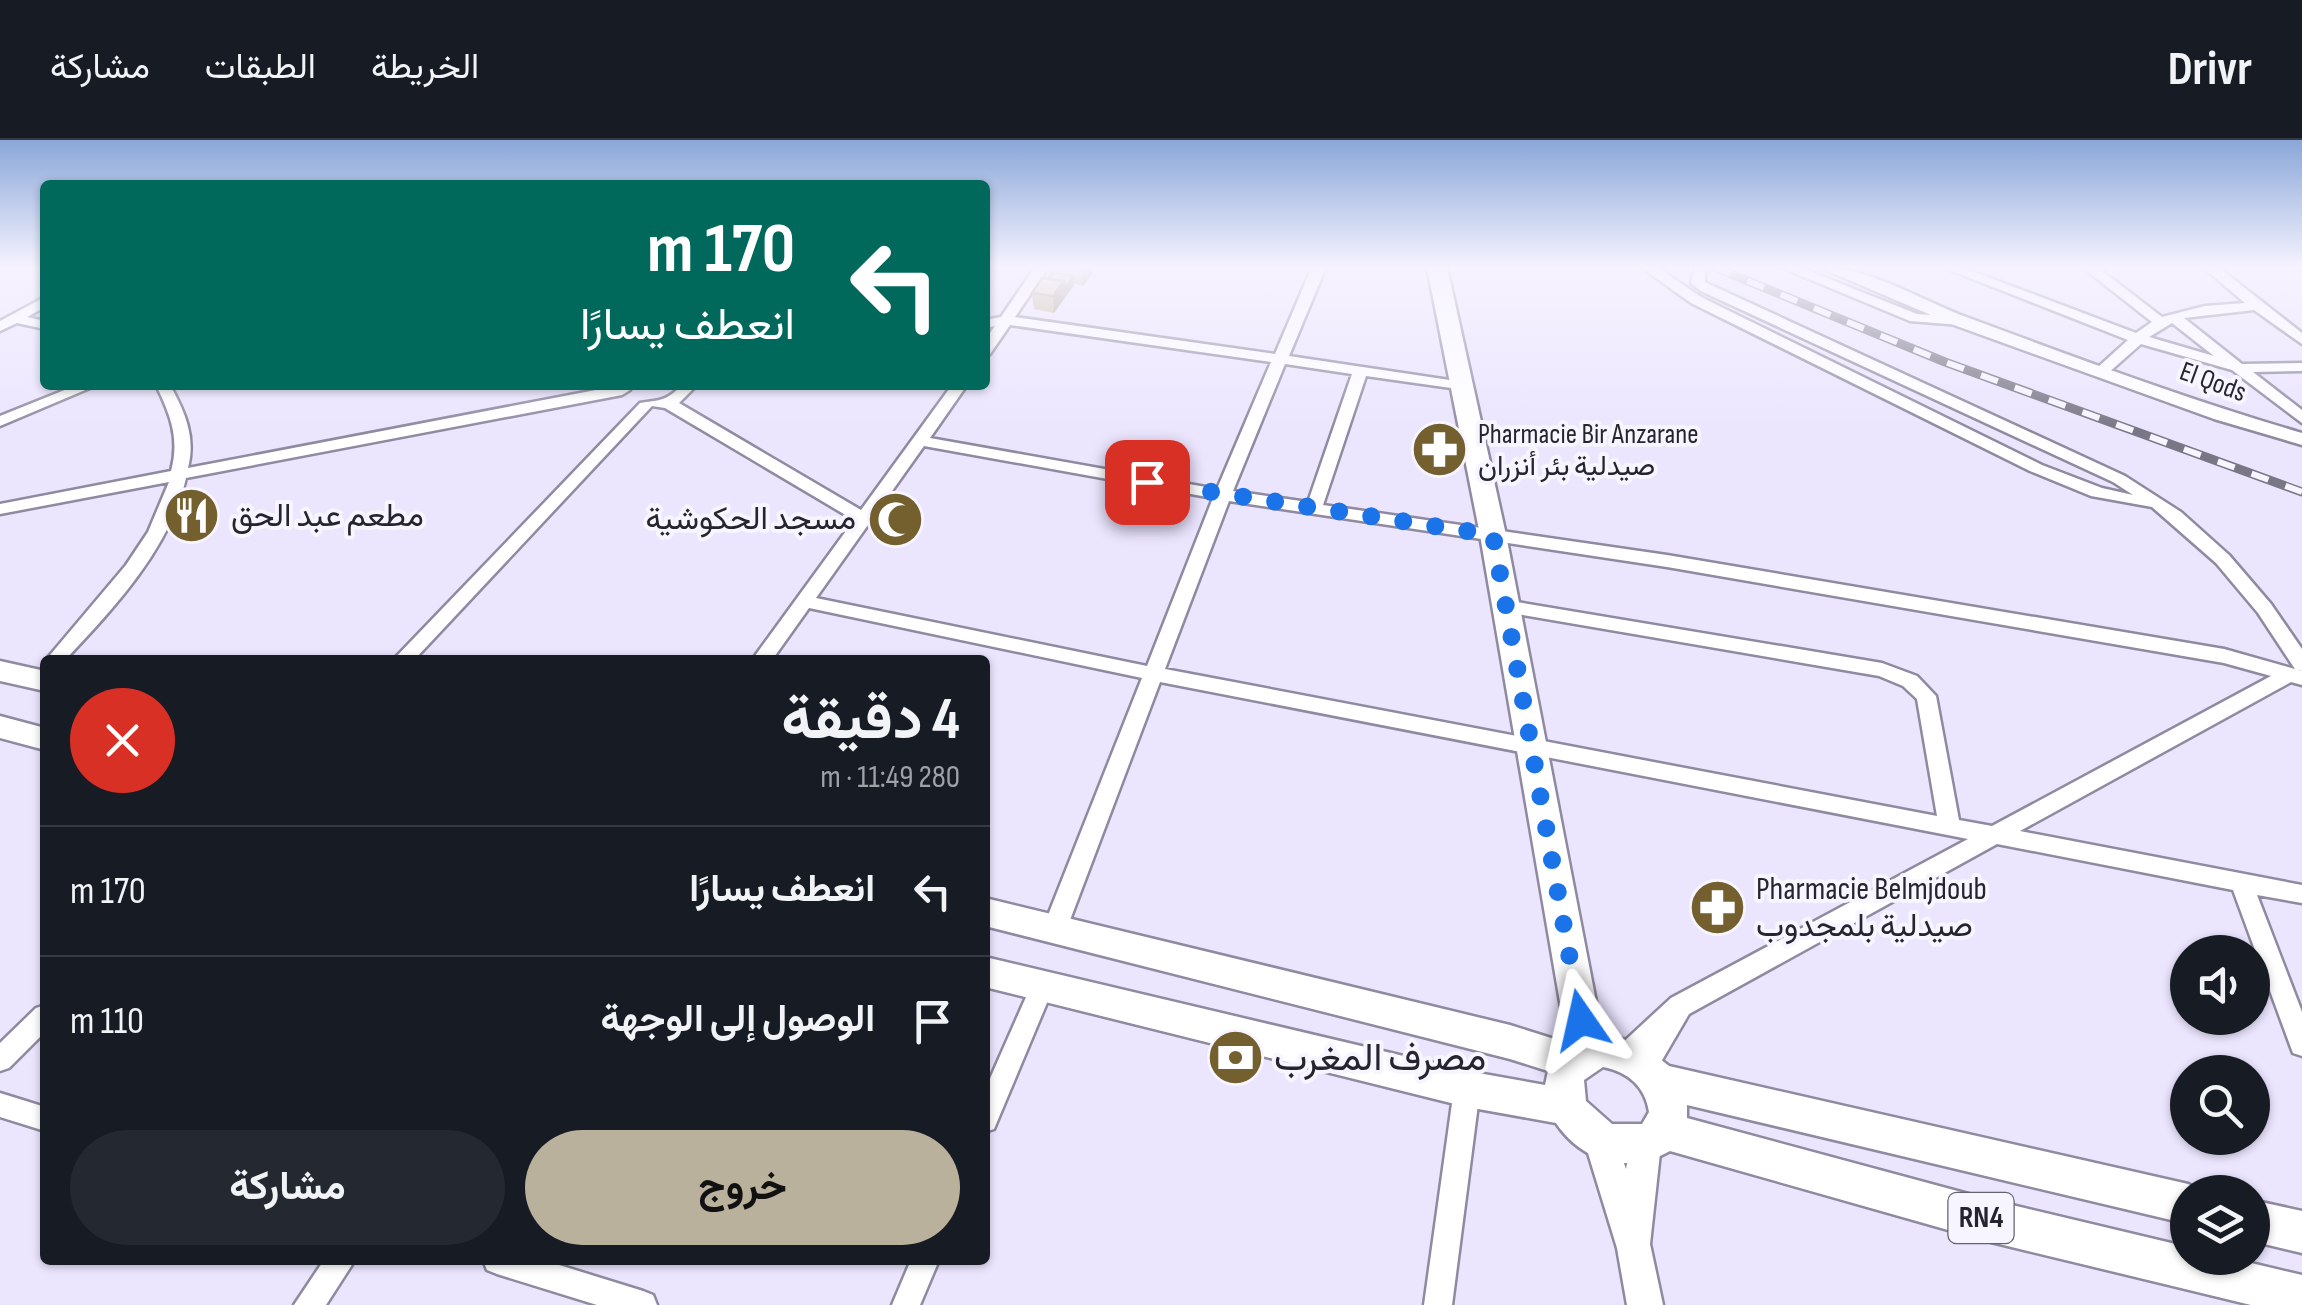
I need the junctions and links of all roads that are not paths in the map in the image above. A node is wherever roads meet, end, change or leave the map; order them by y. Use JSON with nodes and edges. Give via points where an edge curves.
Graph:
{"nodes":[{"id":1,"x":1007,"y":321,"type":"edge"},
{"id":2,"x":1017,"y":321,"type":"edge"},
{"id":3,"x":1298,"y":321,"type":"edge"},
{"id":4,"x":1447,"y":321,"type":"edge"},
{"id":5,"x":1739,"y":321,"type":"edge"},
{"id":6,"x":1778,"y":321,"type":"edge"},
{"id":7,"x":1961,"y":321,"type":"edge"},
{"id":8,"x":2093,"y":321,"type":"edge"},
{"id":9,"x":2161,"y":321,"type":"edge"},
{"id":10,"x":2171,"y":321,"type":"edge"},
{"id":11,"x":2277,"y":321,"type":"edge"},
{"id":12,"x":2137,"y":338,"type":"junction"},
{"id":13,"x":2302,"y":340,"type":"edge"},
{"id":14,"x":990,"y":344,"type":"edge"},
{"id":15,"x":1283,"y":360,"type":"junction"},
{"id":16,"x":2302,"y":367,"type":"edge"},
{"id":17,"x":2240,"y":368,"type":"junction"},
{"id":18,"x":2102,"y":371,"type":"junction"},
{"id":19,"x":1360,"y":372,"type":"junction"},
{"id":20,"x":1458,"y":386,"type":"junction"},
{"id":21,"x":77,"y":390,"type":"edge"},
{"id":22,"x":166,"y":390,"type":"edge"},
{"id":23,"x":614,"y":390,"type":"edge"},
{"id":24,"x":624,"y":390,"type":"edge"},
{"id":25,"x":687,"y":390,"type":"edge"},
{"id":26,"x":956,"y":390,"type":"edge"},
{"id":27,"x":668,"y":403,"type":"junction"},
{"id":28,"x":645,"y":406,"type":"junction"},
{"id":29,"x":0,"y":420,"type":"edge"},
{"id":30,"x":2302,"y":420,"type":"edge"},
{"id":31,"x":2262,"y":428,"type":"junction"},
{"id":32,"x":2302,"y":439,"type":"edge"},
{"id":33,"x":920,"y":442,"type":"junction"},
{"id":34,"x":183,"y":475,"type":"junction"},
{"id":35,"x":1223,"y":495,"type":"junction"},
{"id":36,"x":2164,"y":506,"type":"junction"},
{"id":37,"x":1314,"y":508,"type":"junction"},
{"id":38,"x":0,"y":510,"type":"edge"},
{"id":39,"x":864,"y":519,"type":"junction"},
{"id":40,"x":1493,"y":535,"type":"junction"},
{"id":41,"x":804,"y":601,"type":"junction"},
{"id":42,"x":1505,"y":606,"type":"junction"},
{"id":43,"x":60,"y":655,"type":"edge"},
{"id":44,"x":408,"y":655,"type":"edge"},
{"id":45,"x":766,"y":655,"type":"edge"},
{"id":46,"x":0,"y":670,"type":"edge"},
{"id":47,"x":40,"y":672,"type":"edge"},
{"id":48,"x":2298,"y":672,"type":"edge"},
{"id":49,"x":1154,"y":674,"type":"junction"},
{"id":50,"x":0,"y":727,"type":"edge"},
{"id":51,"x":40,"y":738,"type":"edge"},
{"id":52,"x":1532,"y":744,"type":"junction"},
{"id":53,"x":1950,"y":828,"type":"junction"},
{"id":54,"x":1990,"y":836,"type":"junction"},
{"id":55,"x":2241,"y":881,"type":"junction"},
{"id":56,"x":2302,"y":894,"type":"edge"},
{"id":57,"x":990,"y":913,"type":"edge"},
{"id":58,"x":1055,"y":928,"type":"junction"},
{"id":59,"x":990,"y":973,"type":"edge"},
{"id":60,"x":1042,"y":986,"type":"junction"},
{"id":61,"x":40,"y":1021,"type":"edge"},
{"id":62,"x":2302,"y":1044,"type":"edge"},
{"id":63,"x":0,"y":1060,"type":"edge"},
{"id":64,"x":1618,"y":1062,"type":"junction"},
{"id":65,"x":1467,"y":1089,"type":"junction"},
{"id":66,"x":0,"y":1105,"type":"edge"},
{"id":67,"x":1567,"y":1107,"type":"junction"},
{"id":68,"x":990,"y":1108,"type":"edge"},
{"id":69,"x":40,"y":1117,"type":"edge"},
{"id":70,"x":1654,"y":1137,"type":"junction"},
{"id":71,"x":1600,"y":1140,"type":"junction"},
{"id":72,"x":2170,"y":1200,"type":"edge"},
{"id":73,"x":2270,"y":1224,"type":"edge"},
{"id":74,"x":2302,"y":1232,"type":"edge"},
{"id":75,"x":1634,"y":1248,"type":"junction"},
{"id":76,"x":337,"y":1265,"type":"edge"},
{"id":77,"x":513,"y":1265,"type":"edge"},
{"id":78,"x":923,"y":1265,"type":"edge"},
{"id":79,"x":2302,"y":1296,"type":"edge"},
{"id":80,"x":308,"y":1305,"type":"edge"},
{"id":81,"x":644,"y":1305,"type":"edge"},
{"id":82,"x":906,"y":1305,"type":"edge"},
{"id":83,"x":1438,"y":1305,"type":"edge"},
{"id":84,"x":1645,"y":1305,"type":"edge"}],
"edges":[{"from":1,"to":14,"type":"street"},
{"from":2,"to":15,"type":"street"},
{"from":3,"to":15,"type":"street"},
{"from":4,"to":20,"type":"main road"},
{"from":5,"to":36,"type":"street","via":[[2036,468],[2097,492]]},
{"from":6,"to":36,"type":"street"},
{"from":7,"to":18,"type":"street","name":"El Qods"},
{"from":8,"to":12,"type":"street"},
{"from":9,"to":12,"type":"street"},
{"from":10,"to":17,"type":"street"},
{"from":11,"to":13,"type":"street"},
{"from":12,"to":17,"type":"street"},
{"from":12,"to":18,"type":"street"},
{"from":15,"to":19,"type":"street"},
{"from":15,"to":35,"type":"street"},
{"from":16,"to":17,"type":"street"},
{"from":17,"to":30,"type":"street"},
{"from":18,"to":31,"type":"street","name":"El Qods"},
{"from":19,"to":20,"type":"street"},
{"from":19,"to":37,"type":"street"},
{"from":20,"to":40,"type":"main road"},
{"from":21,"to":29,"type":"street"},
{"from":22,"to":34,"type":"street","via":[[181,418]]},
{"from":23,"to":34,"type":"street"},
{"from":24,"to":28,"type":"street","via":[[627,401]]},
{"from":25,"to":27,"type":"street"},
{"from":26,"to":33,"type":"street"},
{"from":27,"to":28,"type":"street"},
{"from":27,"to":39,"type":"street"},
{"from":28,"to":44,"type":"street"},
{"from":30,"to":31,"type":"street"},
{"from":31,"to":32,"type":"street","name":"El Qods"},
{"from":33,"to":35,"type":"street"},
{"from":33,"to":39,"type":"street"},
{"from":34,"to":38,"type":"street"},
{"from":34,"to":43,"type":"street","via":[[130,573]]},
{"from":35,"to":37,"type":"street"},
{"from":35,"to":49,"type":"street"},
{"from":36,"to":48,"type":"street","via":[[2234,567]]},
{"from":37,"to":40,"type":"street"},
{"from":39,"to":41,"type":"street"},
{"from":40,"to":42,"type":"main road"},
{"from":40,"to":48,"type":"street"},
{"from":41,"to":45,"type":"street"},
{"from":41,"to":49,"type":"street"},
{"from":42,"to":52,"type":"main road"},
{"from":42,"to":53,"type":"street","via":[[1898,674],[1926,696]]},
{"from":46,"to":47,"type":"main road"},
{"from":48,"to":54,"type":"street"},
{"from":49,"to":52,"type":"street"},
{"from":49,"to":58,"type":"street"},
{"from":50,"to":51,"type":"main road"},
{"from":52,"to":53,"type":"street"},
{"from":52,"to":64,"type":"main road","via":[[1568,954]]},
{"from":53,"to":54,"type":"street"},
{"from":54,"to":55,"type":"street"},
{"from":54,"to":64,"type":"street","via":[[1680,1006]]},
{"from":55,"to":56,"type":"street"},
{"from":55,"to":62,"type":"street"},
{"from":57,"to":58,"type":"main road","number":"RN4"},
{"from":58,"to":64,"type":"main road","number":"RN4","via":[[1510,1042]]},
{"from":59,"to":60,"type":"main road"},
{"from":60,"to":65,"type":"main road"},
{"from":60,"to":68,"type":"street"},
{"from":61,"to":63,"type":"street"},
{"from":64,"to":67,"type":"main road","via":[[1564,1075]]},
{"from":64,"to":70,"type":"main road","via":[[1668,1098]]},
{"from":64,"to":72,"type":"main road","number":"RN4"},
{"from":65,"to":67,"type":"main road"},
{"from":65,"to":83,"type":"street"},
{"from":66,"to":69,"type":"street"},
{"from":67,"to":71,"type":"main road"},
{"from":70,"to":71,"type":"main road","number":"RN4","via":[[1615,1146]]},
{"from":70,"to":75,"type":"street"},
{"from":70,"to":79,"type":"main road","number":"RN4"},
{"from":71,"to":75,"type":"street"},
{"from":73,"to":74,"type":"main road"},
{"from":75,"to":84,"type":"street"},
{"from":76,"to":80,"type":"street"},
{"from":77,"to":81,"type":"street"},
{"from":78,"to":82,"type":"street"}]}
